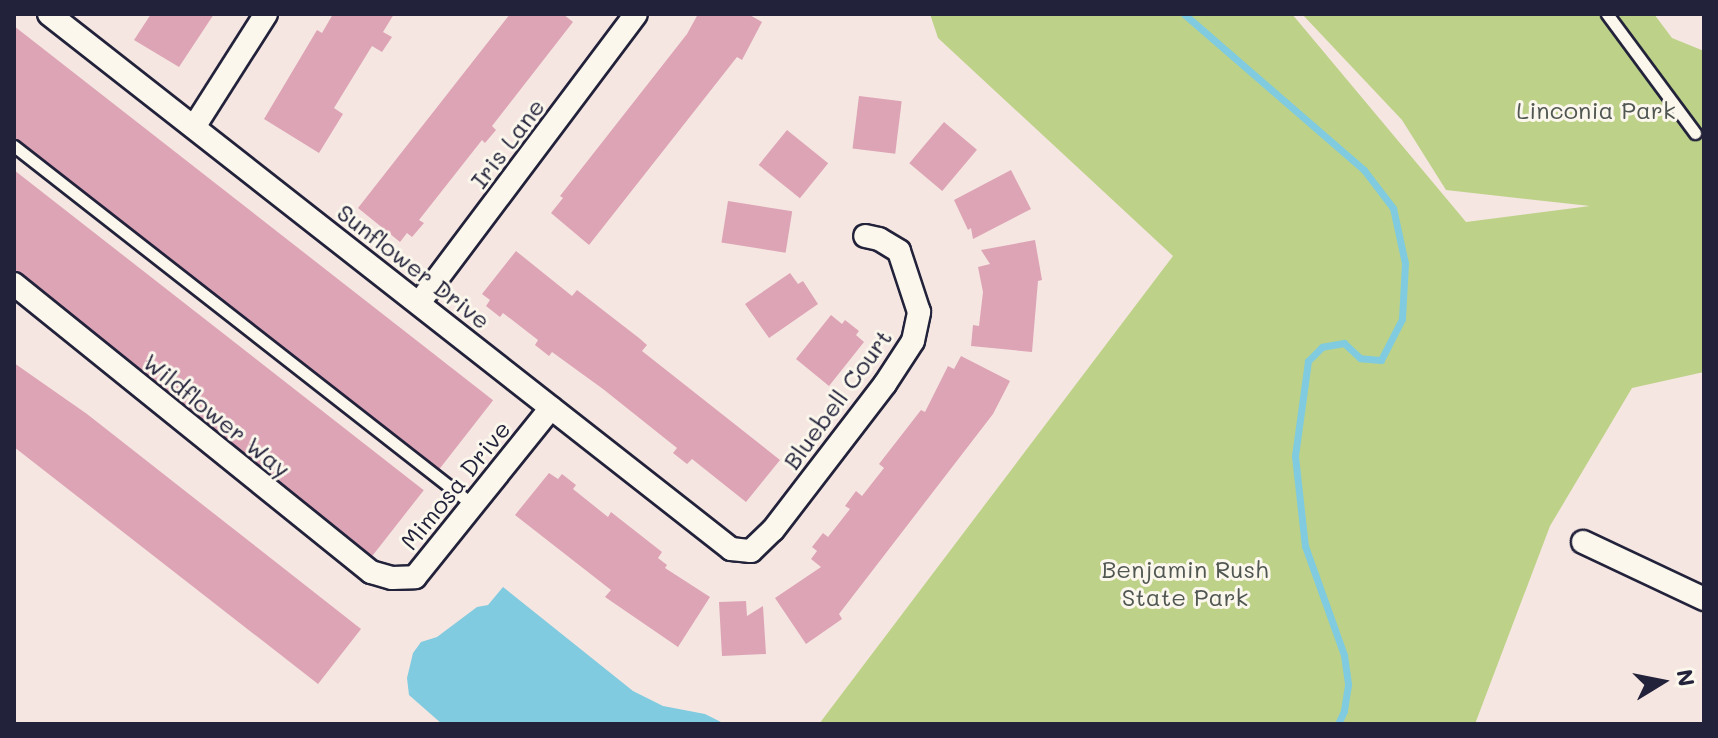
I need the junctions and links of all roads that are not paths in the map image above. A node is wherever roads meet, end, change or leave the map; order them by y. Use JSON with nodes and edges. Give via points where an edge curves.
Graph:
{"nodes":[{"id":1,"x":49,"y":14,"type":"edge"},
{"id":2,"x":266,"y":14,"type":"edge"},
{"id":3,"x":636,"y":14,"type":"edge"},
{"id":4,"x":1607,"y":14,"type":"edge"},
{"id":5,"x":194,"y":127,"type":"junction"},
{"id":6,"x":1695,"y":133,"type":"dead end"},
{"id":7,"x":14,"y":146,"type":"edge"},
{"id":8,"x":865,"y":236,"type":"dead end"},
{"id":9,"x":14,"y":284,"type":"edge"},
{"id":10,"x":419,"y":303,"type":"junction"},
{"id":11,"x":551,"y":408,"type":"junction"},
{"id":12,"x":473,"y":505,"type":"junction"},
{"id":13,"x":1583,"y":542,"type":"dead end"},
{"id":14,"x":751,"y":551,"type":"joint"},
{"id":15,"x":392,"y":578,"type":"joint"},
{"id":16,"x":1704,"y":599,"type":"edge"}],
"edges":[{"from":1,"to":5,"type":"street","name":"Sunflower Drive"},
{"from":2,"to":5,"type":"street"},
{"from":3,"to":10,"type":"street","name":"Iris Lane"},
{"from":4,"to":6,"type":"lane"},
{"from":5,"to":10,"type":"street","name":"Sunflower Drive"},
{"from":7,"to":12,"type":"lane"},
{"from":8,"to":14,"type":"street","name":"Bluebell Court","via":[[899,251],[919,312],[913,341],[773,530]]},
{"from":9,"to":15,"type":"street","name":"Wildflower Way","via":[[371,572]]},
{"from":10,"to":11,"type":"street","name":"Sunflower Drive"},
{"from":11,"to":12,"type":"street","name":"Mimosa Drive"},
{"from":11,"to":14,"type":"street","name":"Sunflower Drive","via":[[731,549]]},
{"from":12,"to":15,"type":"street","name":"Mimosa Drive","via":[[415,577]]},
{"from":13,"to":16,"type":"street"}]}
